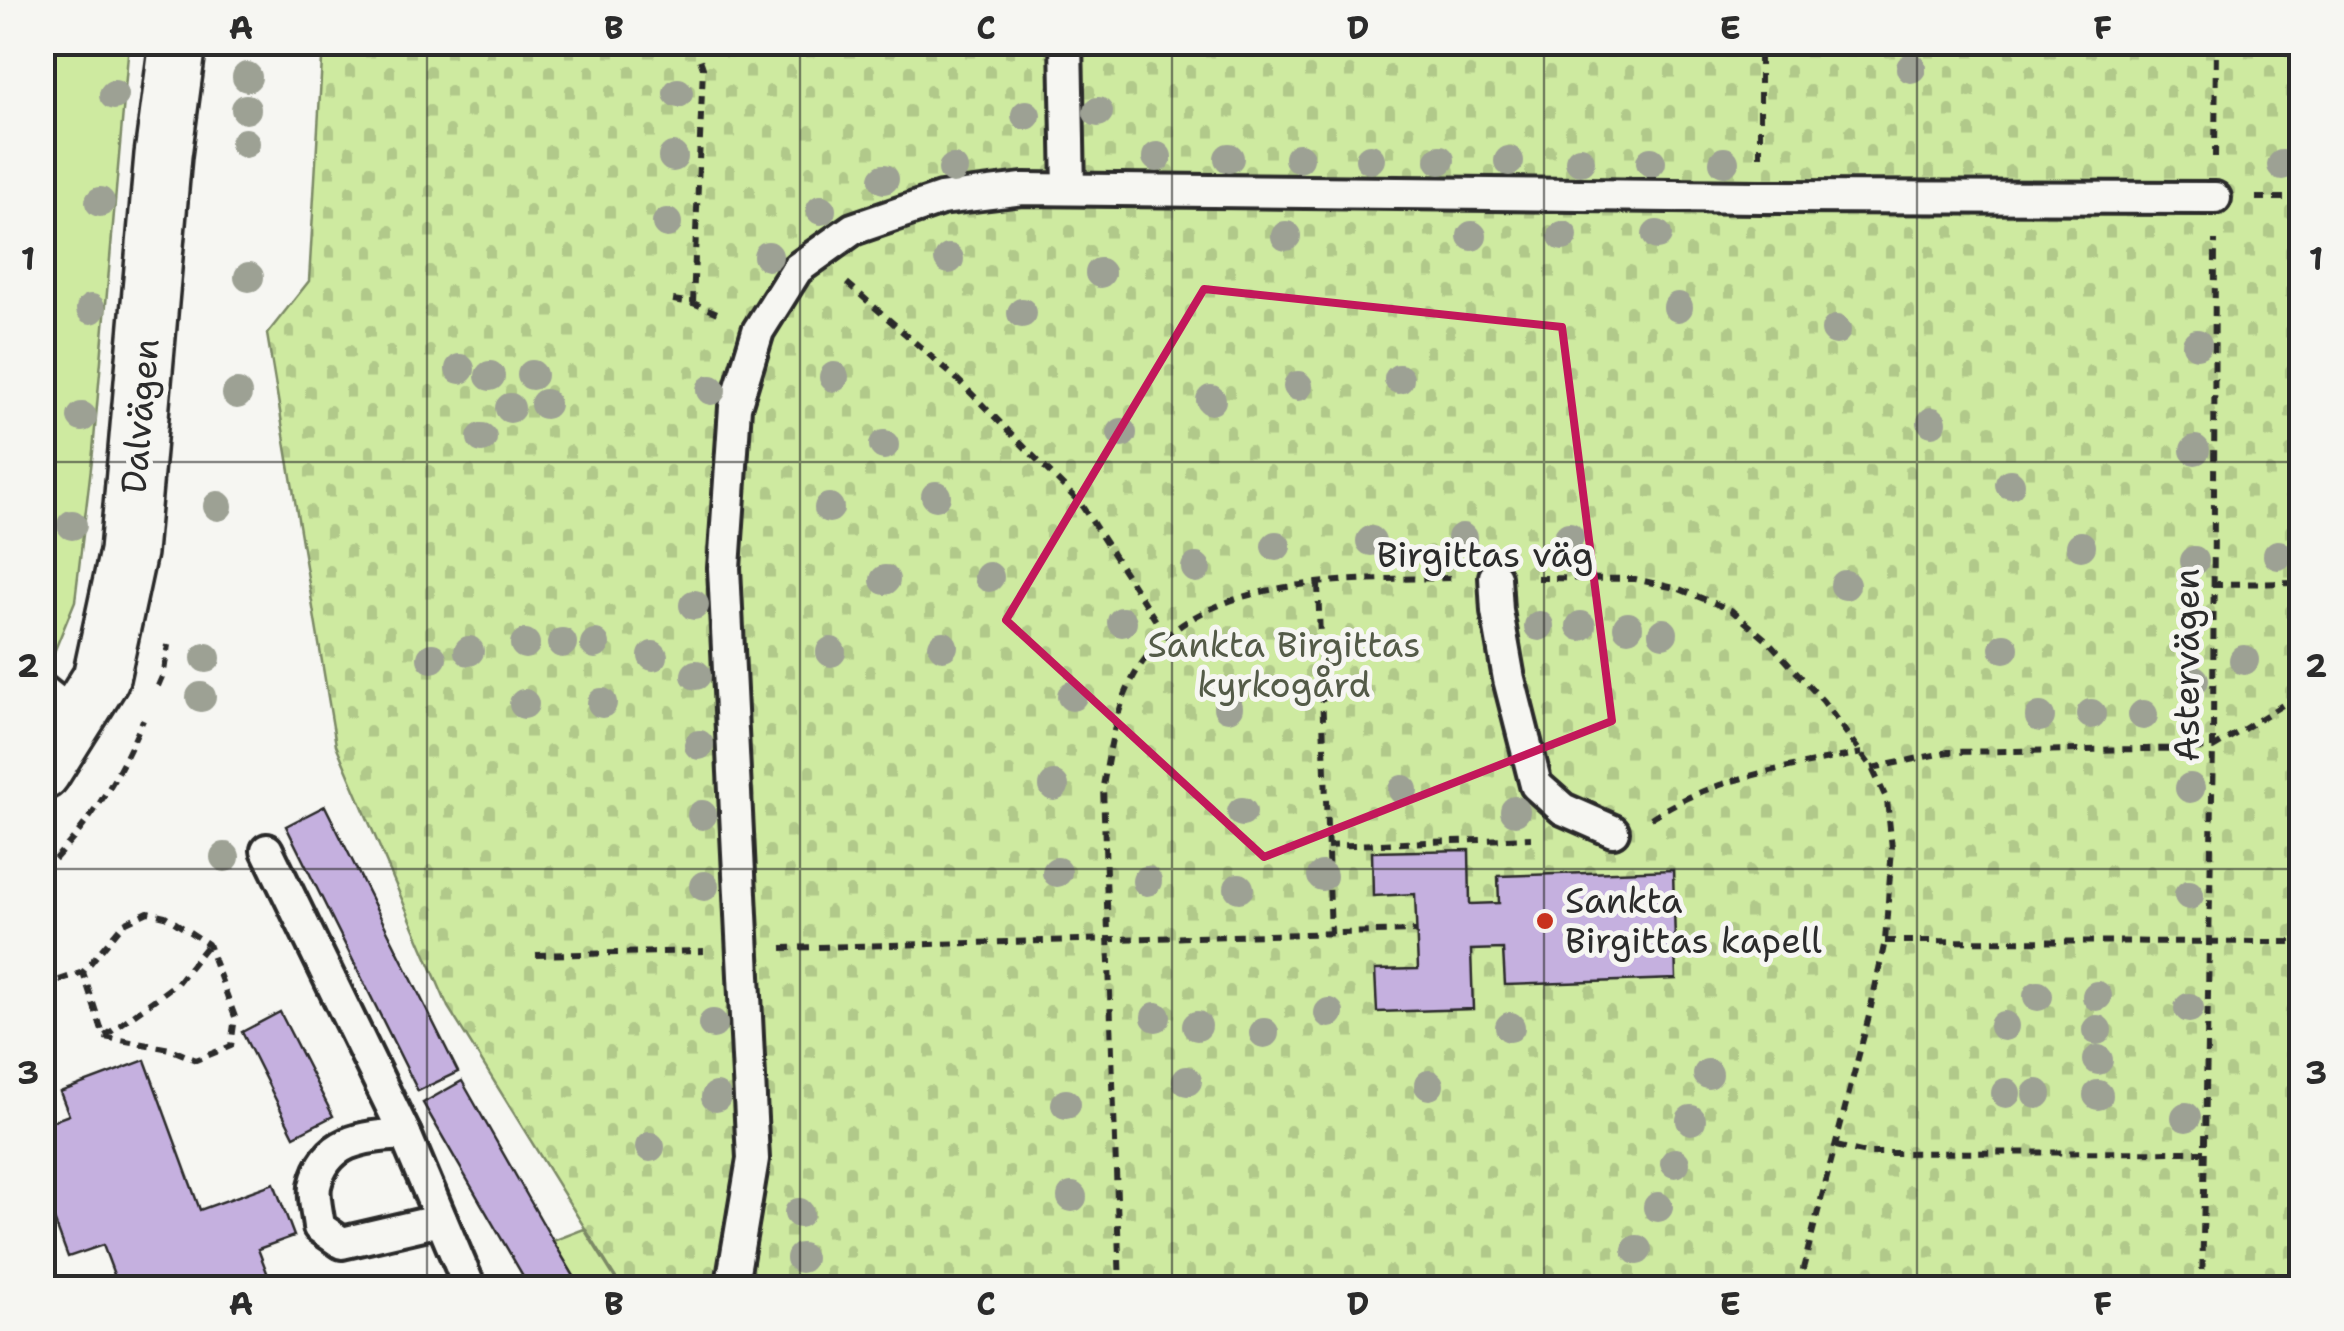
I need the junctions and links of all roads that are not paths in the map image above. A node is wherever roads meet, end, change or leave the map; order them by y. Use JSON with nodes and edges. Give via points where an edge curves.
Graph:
{"nodes":[{"id":1,"x":178,"y":42,"type":"edge"},
{"id":2,"x":1066,"y":42,"type":"edge"},
{"id":3,"x":1069,"y":189,"type":"junction"},
{"id":4,"x":2215,"y":198,"type":"road end"},
{"id":5,"x":1496,"y":577,"type":"road end"},
{"id":6,"x":60,"y":704,"type":"edge"},
{"id":7,"x":42,"y":772,"type":"edge"},
{"id":8,"x":1614,"y":830,"type":"road end"},
{"id":9,"x":267,"y":850,"type":"dead end"},
{"id":10,"x":405,"y":1134,"type":"junction"},
{"id":11,"x":441,"y":1220,"type":"junction"},
{"id":12,"x":470,"y":1288,"type":"edge"},
{"id":13,"x":744,"y":1288,"type":"edge"}],
"edges":[{"from":1,"to":6,"type":"street","name":"Dalvägen","via":[[128,552],[102,678]]},
{"from":2,"to":3,"type":"lane"},
{"from":3,"to":4,"type":"lane"},
{"from":3,"to":13,"type":"lane","via":[[941,199],[853,230],[796,270],[758,331],[735,407],[724,568],[753,1160],[733,1278]]},
{"from":5,"to":8,"type":"lane","via":[[1509,678],[1536,785],[1563,809]]},
{"from":6,"to":7,"type":"street","name":"Dalvägen"},
{"from":9,"to":10,"type":"lane"},
{"from":10,"to":11,"type":"lane"},
{"from":10,"to":11,"type":"lane","via":[[358,1138],[329,1156],[315,1188],[319,1227],[342,1243]]},
{"from":11,"to":12,"type":"lane"}]}
